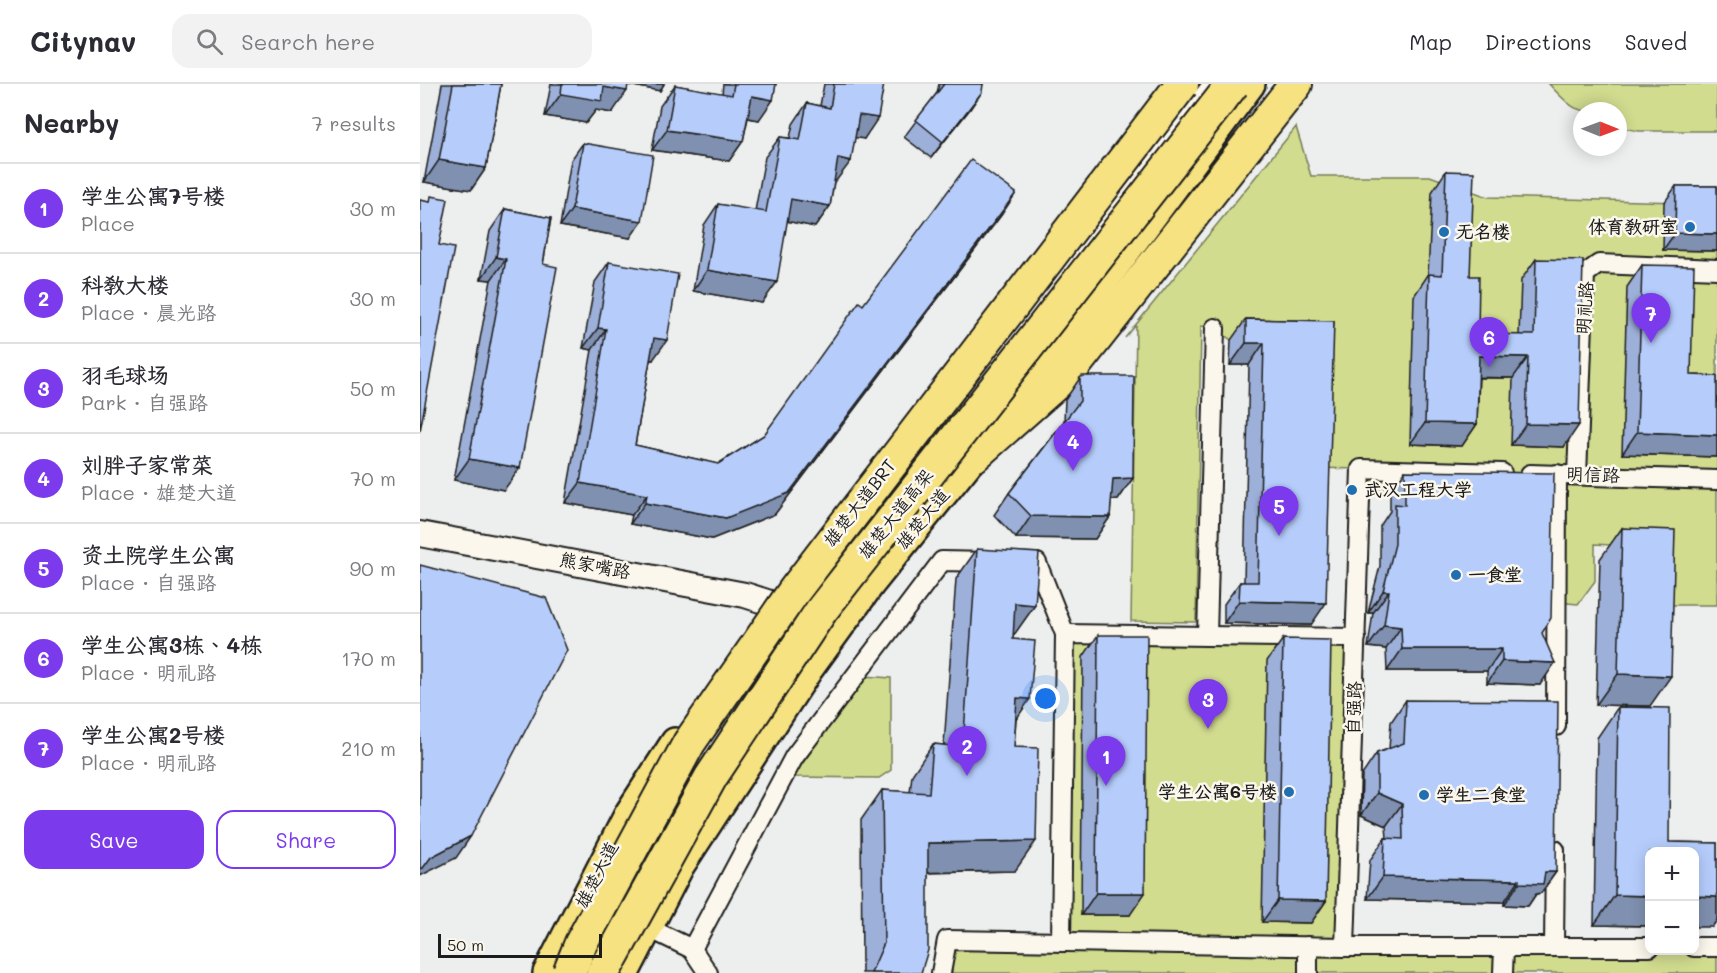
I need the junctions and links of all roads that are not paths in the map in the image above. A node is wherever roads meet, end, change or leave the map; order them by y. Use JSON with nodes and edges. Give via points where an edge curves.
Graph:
{"nodes":[{"id":1,"x":1165,"y":84,"type":"edge"},
{"id":2,"x":1182,"y":84,"type":"edge"},
{"id":3,"x":1207,"y":84,"type":"edge"},
{"id":4,"x":1233,"y":84,"type":"edge"},
{"id":5,"x":1251,"y":84,"type":"edge"},
{"id":6,"x":1296,"y":84,"type":"edge"},
{"id":7,"x":1717,"y":269,"type":"edge"},
{"id":8,"x":1215,"y":328,"type":"dead end"},
{"id":9,"x":974,"y":456,"type":"junction"},
{"id":10,"x":1361,"y":469,"type":"joint"},
{"id":11,"x":1557,"y":474,"type":"junction"},
{"id":12,"x":1577,"y":475,"type":"junction"},
{"id":13,"x":1717,"y":480,"type":"edge"},
{"id":14,"x":889,"y":492,"type":"dead end"},
{"id":15,"x":420,"y":534,"type":"edge"},
{"id":16,"x":770,"y":603,"type":"junction"},
{"id":17,"x":1065,"y":634,"type":"junction"},
{"id":18,"x":1207,"y":636,"type":"junction"},
{"id":19,"x":1356,"y":638,"type":"junction"},
{"id":20,"x":762,"y":663,"type":"dead end"},
{"id":21,"x":1555,"y":745,"type":"edge"},
{"id":22,"x":1555,"y":828,"type":"edge"},
{"id":23,"x":607,"y":856,"type":"junction"},
{"id":24,"x":667,"y":890,"type":"junction"},
{"id":25,"x":618,"y":907,"type":"junction"},
{"id":26,"x":661,"y":934,"type":"dead end"},
{"id":27,"x":1061,"y":942,"type":"junction"},
{"id":28,"x":1308,"y":946,"type":"junction"},
{"id":29,"x":1345,"y":946,"type":"junction"},
{"id":30,"x":1504,"y":947,"type":"junction"},
{"id":31,"x":1554,"y":947,"type":"junction"},
{"id":32,"x":1645,"y":947,"type":"edge"},
{"id":33,"x":1699,"y":947,"type":"edge"},
{"id":34,"x":1717,"y":948,"type":"edge"},
{"id":35,"x":692,"y":949,"type":"junction"},
{"id":36,"x":547,"y":973,"type":"edge"},
{"id":37,"x":569,"y":973,"type":"edge"},
{"id":38,"x":584,"y":973,"type":"edge"},
{"id":39,"x":603,"y":973,"type":"edge"},
{"id":40,"x":625,"y":973,"type":"edge"},
{"id":41,"x":708,"y":973,"type":"edge"},
{"id":42,"x":941,"y":973,"type":"edge"},
{"id":43,"x":1308,"y":973,"type":"edge"},
{"id":44,"x":1503,"y":973,"type":"edge"}],
"edges":[{"from":1,"to":16,"type":"main road","name":"雄楚大道"},
{"from":2,"to":37,"type":"highway","name":"雄楚大道高架","bridge":true,"via":[[794,591],[689,743],[581,943]]},
{"from":3,"to":14,"type":"lane","name":"雄楚大道BRT"},
{"from":4,"to":39,"type":"highway","name":"雄楚大道高架","bridge":true,"via":[[820,610],[711,777]]},
{"from":5,"to":9,"type":"main road","name":"雄楚大道"},
{"from":6,"to":9,"type":"highway","via":[[1071,370]]},
{"from":7,"to":12,"type":"street","name":"明礼路","via":[[1599,264],[1585,274]]},
{"from":8,"to":18,"type":"street"},
{"from":9,"to":24,"type":"main road","name":"雄楚大道","via":[[870,585],[809,669]]},
{"from":10,"to":11,"type":"street","name":"明信路"},
{"from":10,"to":19,"type":"street","name":"自强路"},
{"from":11,"to":12,"type":"street","name":"明信路"},
{"from":11,"to":21,"type":"street"},
{"from":12,"to":13,"type":"street","name":"明信路"},
{"from":15,"to":16,"type":"street","name":"熊家嘴路","via":[[745,595]]},
{"from":16,"to":23,"type":"main road","name":"雄楚大道","via":[[740,642],[629,813]]},
{"from":17,"to":18,"type":"street"},
{"from":17,"to":27,"type":"street"},
{"from":17,"to":35,"type":"street","via":[[1037,563],[942,561],[794,757]]},
{"from":18,"to":19,"type":"street"},
{"from":19,"to":29,"type":"street","name":"自强路"},
{"from":20,"to":25,"type":"lane","via":[[695,767]]},
{"from":22,"to":31,"type":"street"},
{"from":23,"to":25,"type":"main road","via":[[603,885]]},
{"from":23,"to":36,"type":"main road","name":"雄楚大道"},
{"from":24,"to":25,"type":"main road","via":[[652,908],[628,913]]},
{"from":24,"to":40,"type":"main road","name":"雄楚大道"},
{"from":25,"to":38,"type":"lane"},
{"from":26,"to":35,"type":"street"},
{"from":27,"to":28,"type":"street"},
{"from":27,"to":42,"type":"street","via":[[947,940]]},
{"from":28,"to":29,"type":"street"},
{"from":28,"to":43,"type":"street"},
{"from":29,"to":30,"type":"street"},
{"from":30,"to":31,"type":"street"},
{"from":30,"to":44,"type":"street"},
{"from":31,"to":32,"type":"street"},
{"from":33,"to":34,"type":"street"},
{"from":35,"to":41,"type":"street"}]}
